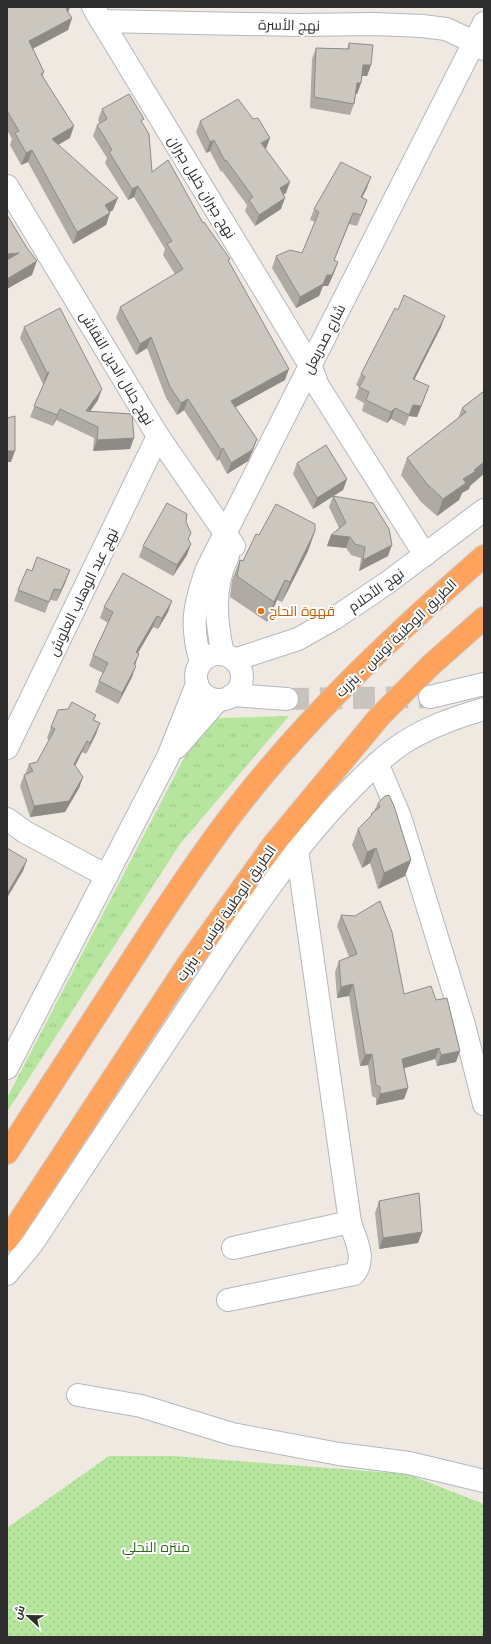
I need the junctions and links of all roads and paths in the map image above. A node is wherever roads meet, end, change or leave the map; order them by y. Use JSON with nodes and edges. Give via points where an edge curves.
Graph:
{"nodes":[{"id":1,"x":97,"y":14,"type":"edge"},
{"id":2,"x":482,"y":42,"type":"edge"},
{"id":3,"x":7,"y":186,"type":"edge"},
{"id":4,"x":314,"y":377,"type":"junction"},
{"id":5,"x":158,"y":436,"type":"junction"},
{"id":6,"x":484,"y":510,"type":"edge"},
{"id":7,"x":229,"y":540,"type":"junction"},
{"id":8,"x":425,"y":555,"type":"junction"},
{"id":9,"x":484,"y":556,"type":"edge"},
{"id":10,"x":484,"y":618,"type":"edge"},
{"id":11,"x":228,"y":657,"type":"junction"},
{"id":12,"x":201,"y":662,"type":"junction"},
{"id":13,"x":197,"y":684,"type":"junction"},
{"id":14,"x":484,"y":684,"type":"edge"},
{"id":15,"x":225,"y":697,"type":"junction"},
{"id":16,"x":430,"y":697,"type":"tunnel mouth"},
{"id":17,"x":287,"y":699,"type":"tunnel mouth"},
{"id":18,"x":483,"y":715,"type":"edge"},
{"id":19,"x":7,"y":748,"type":"edge"},
{"id":20,"x":168,"y":757,"type":"junction"},
{"id":21,"x":377,"y":763,"type":"junction"},
{"id":22,"x":7,"y":819,"type":"edge"},
{"id":23,"x":297,"y":849,"type":"junction"},
{"id":24,"x":107,"y":876,"type":"junction"},
{"id":25,"x":7,"y":1068,"type":"edge"},
{"id":26,"x":484,"y":1104,"type":"edge"},
{"id":27,"x":7,"y":1152,"type":"edge"},
{"id":28,"x":350,"y":1222,"type":"junction"},
{"id":29,"x":7,"y":1240,"type":"edge"},
{"id":30,"x":233,"y":1248,"type":"dead end"},
{"id":31,"x":7,"y":1274,"type":"edge"},
{"id":32,"x":228,"y":1300,"type":"dead end"},
{"id":33,"x":78,"y":1395,"type":"dead end"},
{"id":34,"x":484,"y":1481,"type":"edge"}],
"edges":[{"from":1,"to":2,"type":"street","name":"نهج الأسرة","via":[[422,26],[446,29]]},
{"from":1,"to":4,"type":"street","name":"نهج جبران خليل جبران"},
{"from":2,"to":4,"type":"street","name":"شارع صدربعل"},
{"from":3,"to":5,"type":"street","name":"نهج جلال الدين النقاش"},
{"from":4,"to":7,"type":"street","name":"شارع صدربعل"},
{"from":4,"to":8,"type":"street","name":"نهج جبران خليل جبران"},
{"from":5,"to":7,"type":"street","name":"نهج جلال الدين النقاش"},
{"from":5,"to":19,"type":"street","name":"نهج عبد الوهاب العلوش"},
{"from":6,"to":8,"type":"street","name":"نهج الأحلام"},
{"from":7,"to":11,"type":"street","name":"شارع صدربعل","via":[[217,588],[217,622]]},
{"from":7,"to":12,"type":"street","name":"شارع صدربعل","via":[[207,570],[199,591],[194,630]]},
{"from":8,"to":11,"type":"street","name":"نهج الأحلام","via":[[335,618],[298,639]]},
{"from":9,"to":27,"type":"highway","name":"الطريق الوطنية تونس - بنزرت","via":[[358,671],[291,743],[243,800],[138,950]]},
{"from":10,"to":29,"type":"highway","name":"الطريق الوطنية تونس - بنزرت","via":[[431,665],[380,716],[273,845],[186,967]]},
{"from":11,"to":12,"type":"street","via":[[215,654]]},
{"from":11,"to":15,"type":"street","via":[[239,665],[242,678],[237,690]]},
{"from":12,"to":13,"type":"street","via":[[196,676]]},
{"from":13,"to":15,"type":"street","via":[[209,697]]},
{"from":13,"to":20,"type":"street"},
{"from":14,"to":16,"type":"street"},
{"from":15,"to":17,"type":"street"},
{"from":15,"to":20,"type":"street"},
{"from":18,"to":21,"type":"street","via":[[444,722],[417,734]]},
{"from":20,"to":24,"type":"street"},
{"from":21,"to":23,"type":"street"},
{"from":21,"to":26,"type":"street","via":[[400,817],[464,1025]]},
{"from":22,"to":24,"type":"street","via":[[25,832]]},
{"from":23,"to":28,"type":"street"},
{"from":23,"to":31,"type":"street","via":[[32,1244]]},
{"from":24,"to":25,"type":"street"},
{"from":28,"to":30,"type":"street"},
{"from":28,"to":32,"type":"street","via":[[360,1255],[358,1269],[354,1274]]},
{"from":33,"to":34,"type":"street","via":[[141,1406],[232,1434],[339,1454],[409,1463]]}]}
